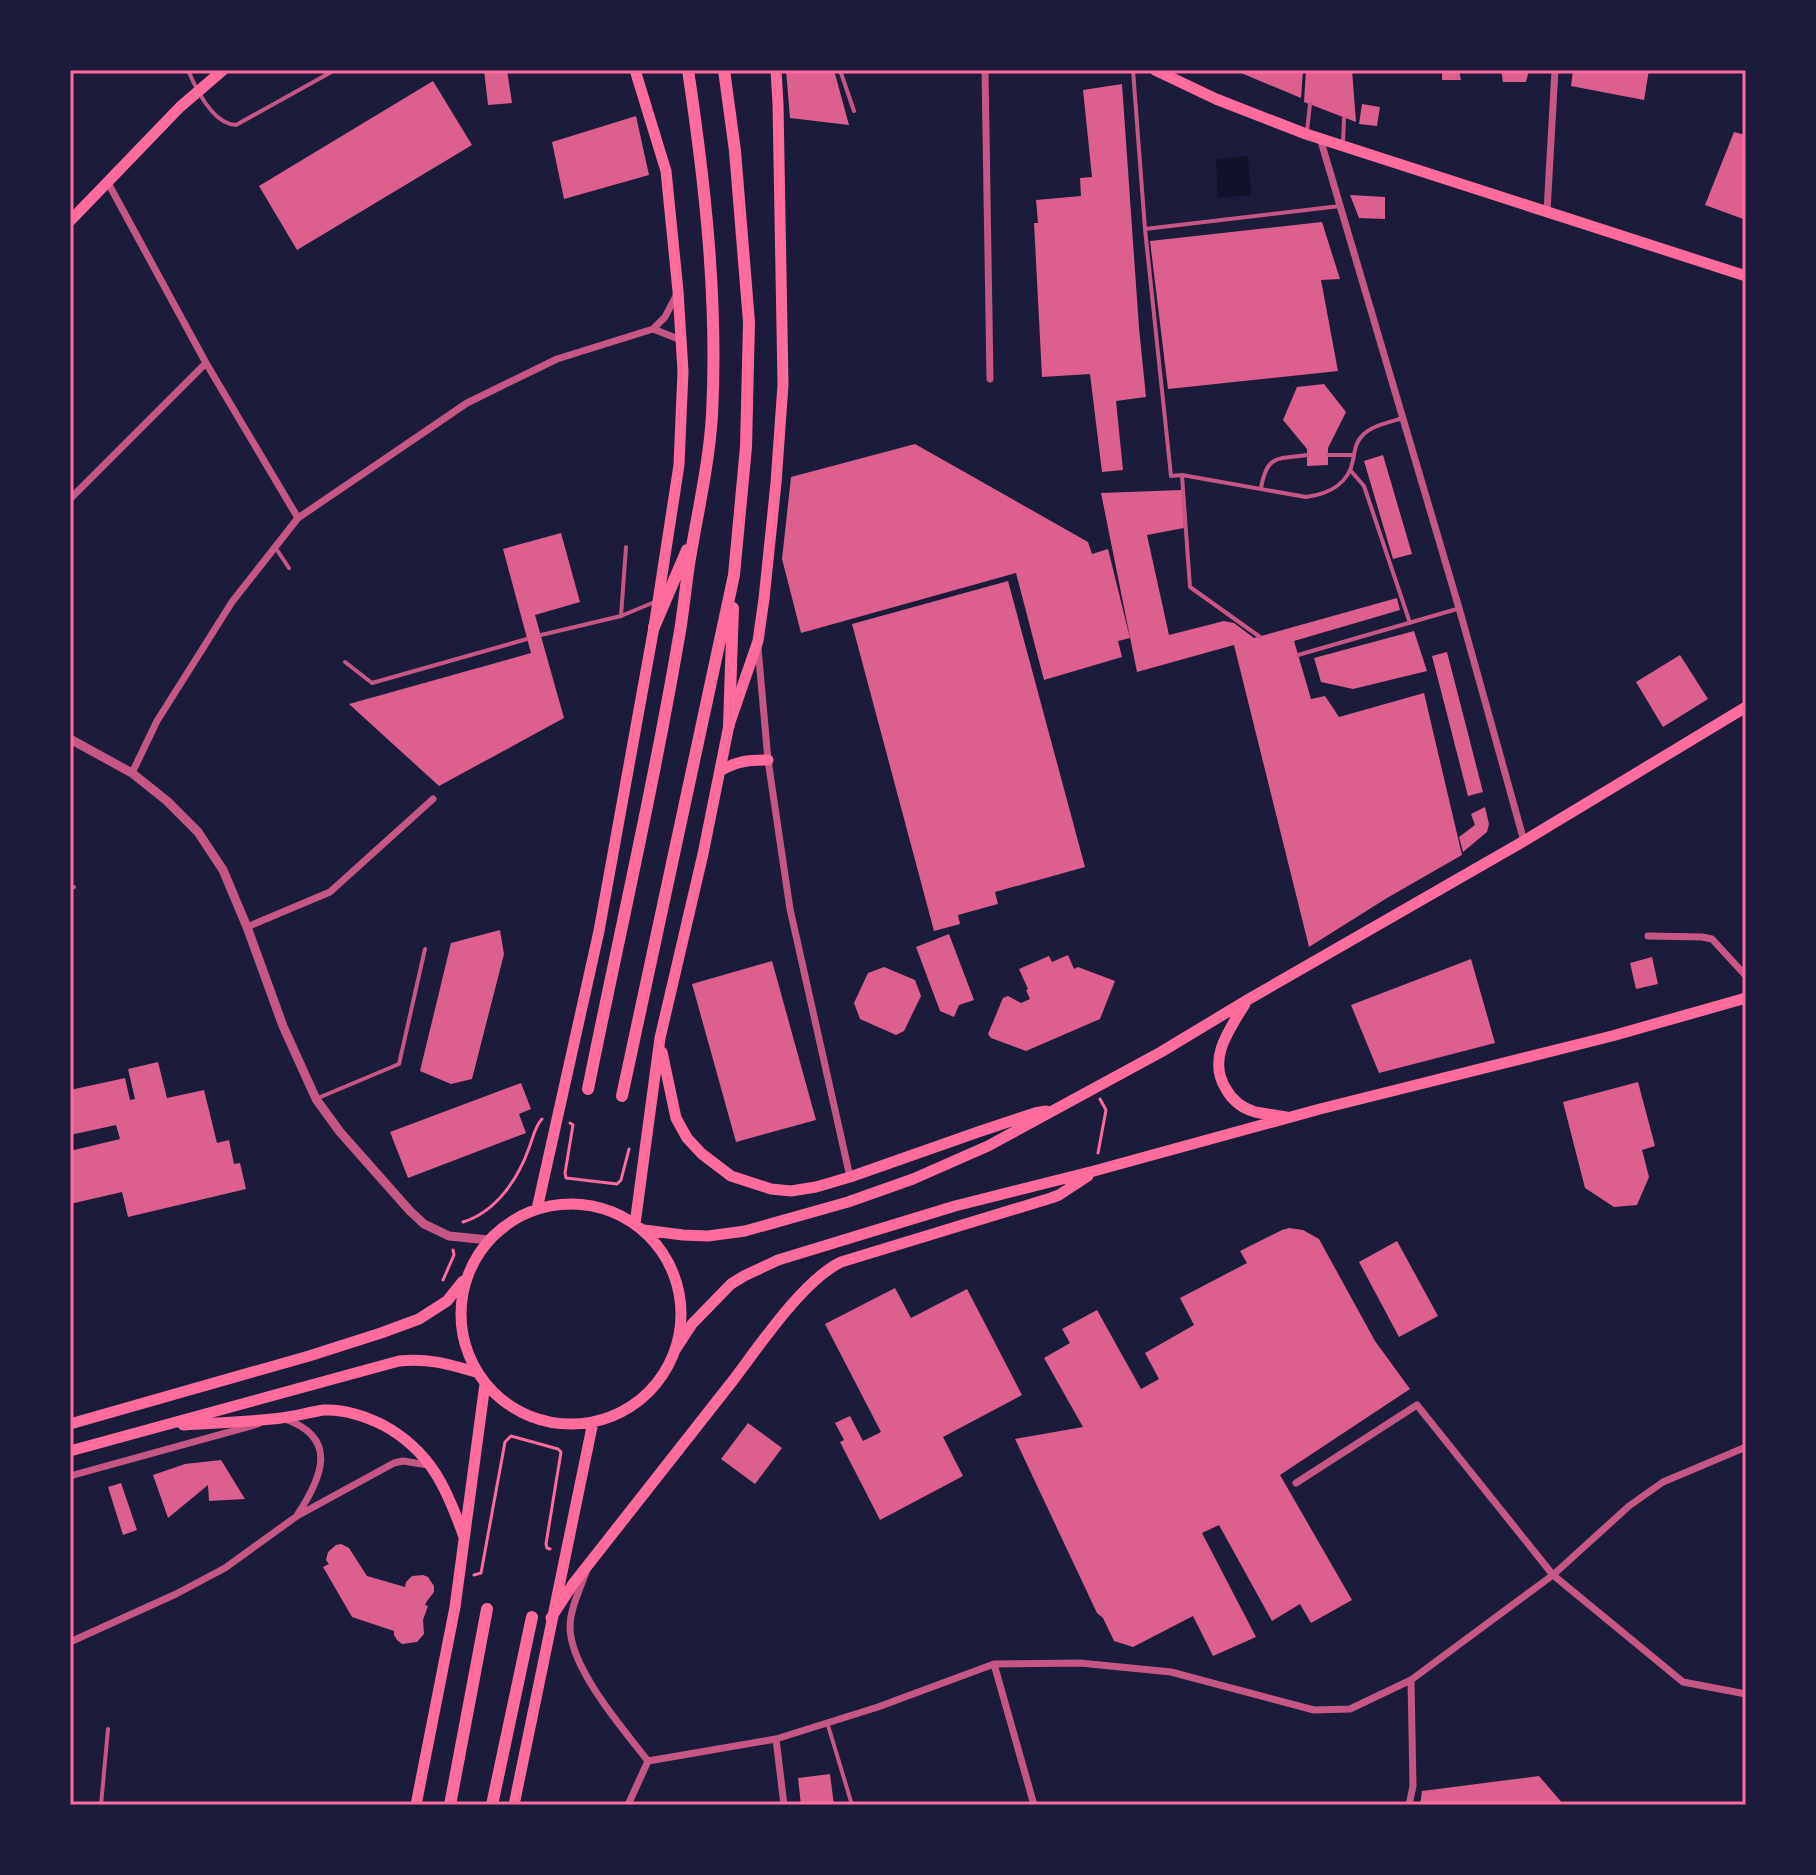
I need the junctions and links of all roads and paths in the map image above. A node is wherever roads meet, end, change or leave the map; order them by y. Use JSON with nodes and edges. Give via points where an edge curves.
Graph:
{"nodes":[{"id":1,"x":188,"y":70,"type":"edge"},
{"id":2,"x":223,"y":70,"type":"edge"},
{"id":3,"x":335,"y":70,"type":"edge"},
{"id":4,"x":635,"y":70,"type":"edge"},
{"id":5,"x":688,"y":70,"type":"edge"},
{"id":6,"x":724,"y":70,"type":"edge"},
{"id":7,"x":776,"y":70,"type":"edge"},
{"id":8,"x":840,"y":70,"type":"edge"},
{"id":9,"x":985,"y":70,"type":"edge"},
{"id":10,"x":1133,"y":70,"type":"edge"},
{"id":11,"x":1155,"y":70,"type":"edge"},
{"id":12,"x":1555,"y":70,"type":"edge"},
{"id":13,"x":197,"y":92,"type":"junction"},
{"id":14,"x":1310,"y":104,"type":"dead end"},
{"id":15,"x":854,"y":111,"type":"dead end"},
{"id":16,"x":1344,"y":118,"type":"dead end"},
{"id":17,"x":1306,"y":134,"type":"junction"},
{"id":18,"x":1320,"y":138,"type":"junction"},
{"id":19,"x":1343,"y":145,"type":"junction"},
{"id":20,"x":107,"y":181,"type":"junction"},
{"id":21,"x":1340,"y":206,"type":"junction"},
{"id":22,"x":1547,"y":211,"type":"junction"},
{"id":23,"x":70,"y":220,"type":"edge"},
{"id":24,"x":1145,"y":229,"type":"junction"},
{"id":25,"x":1746,"y":276,"type":"edge"},
{"id":26,"x":678,"y":291,"type":"junction"},
{"id":27,"x":653,"y":329,"type":"junction"},
{"id":28,"x":681,"y":340,"type":"junction"},
{"id":29,"x":206,"y":363,"type":"junction"},
{"id":30,"x":990,"y":379,"type":"dead end"},
{"id":31,"x":1403,"y":418,"type":"junction"},
{"id":32,"x":1307,"y":455,"type":"dead end"},
{"id":33,"x":1328,"y":455,"type":"dead end"},
{"id":34,"x":1354,"y":455,"type":"junction"},
{"id":35,"x":1351,"y":471,"type":"junction"},
{"id":36,"x":1182,"y":475,"type":"junction"},
{"id":37,"x":1261,"y":489,"type":"junction"},
{"id":38,"x":70,"y":499,"type":"edge"},
{"id":39,"x":298,"y":518,"type":"junction"},
{"id":40,"x":696,"y":529,"type":"junction"},
{"id":41,"x":275,"y":547,"type":"junction"},
{"id":42,"x":626,"y":547,"type":"dead end"},
{"id":43,"x":289,"y":568,"type":"dead end"},
{"id":44,"x":734,"y":575,"type":"junction"},
{"id":45,"x":659,"y":600,"type":"junction"},
{"id":46,"x":1459,"y":608,"type":"junction"},
{"id":47,"x":621,"y":616,"type":"junction"},
{"id":48,"x":1410,"y":623,"type":"junction"},
{"id":49,"x":654,"y":627,"type":"junction"},
{"id":50,"x":541,"y":635,"type":"dead end"},
{"id":51,"x":1260,"y":637,"type":"dead end"},
{"id":52,"x":527,"y":639,"type":"dead end"},
{"id":53,"x":758,"y":641,"type":"junction"},
{"id":54,"x":1298,"y":655,"type":"dead end"},
{"id":55,"x":345,"y":662,"type":"dead end"},
{"id":56,"x":1746,"y":707,"type":"edge"},
{"id":57,"x":729,"y":725,"type":"junction"},
{"id":58,"x":70,"y":739,"type":"edge"},
{"id":59,"x":768,"y":760,"type":"junction"},
{"id":60,"x":720,"y":771,"type":"junction"},
{"id":61,"x":132,"y":773,"type":"junction"},
{"id":62,"x":433,"y":799,"type":"dead end"},
{"id":63,"x":1524,"y":841,"type":"junction"},
{"id":64,"x":247,"y":927,"type":"junction"},
{"id":65,"x":1648,"y":936,"type":"dead end"},
{"id":66,"x":425,"y":949,"type":"dead end"},
{"id":67,"x":1746,"y":976,"type":"edge"},
{"id":68,"x":1746,"y":998,"type":"edge"},
{"id":69,"x":1249,"y":999,"type":"junction"},
{"id":70,"x":660,"y":1038,"type":"junction"},
{"id":71,"x":588,"y":1089,"type":"dead end"},
{"id":72,"x":1095,"y":1089,"type":"junction"},
{"id":73,"x":622,"y":1096,"type":"dead end"},
{"id":74,"x":316,"y":1099,"type":"junction"},
{"id":75,"x":1055,"y":1110,"type":"junction"},
{"id":76,"x":1290,"y":1117,"type":"junction"},
{"id":77,"x":557,"y":1121,"type":"junction"},
{"id":78,"x":646,"y":1139,"type":"junction"},
{"id":79,"x":1094,"y":1171,"type":"junction"},
{"id":80,"x":850,"y":1177,"type":"junction"},
{"id":81,"x":537,"y":1209,"type":"junction"},
{"id":82,"x":461,"y":1223,"type":"dead end"},
{"id":83,"x":640,"y":1227,"type":"junction"},
{"id":84,"x":489,"y":1240,"type":"junction"},
{"id":85,"x":450,"y":1248,"type":"dead end"},
{"id":86,"x":466,"y":1278,"type":"junction"},
{"id":87,"x":439,"y":1287,"type":"dead end"},
{"id":88,"x":675,"y":1350,"type":"junction"},
{"id":89,"x":476,"y":1372,"type":"junction"},
{"id":90,"x":485,"y":1384,"type":"junction"},
{"id":91,"x":281,"y":1418,"type":"junction"},
{"id":92,"x":593,"y":1422,"type":"junction"},
{"id":93,"x":70,"y":1424,"type":"edge"},
{"id":94,"x":154,"y":1427,"type":"junction"},
{"id":95,"x":1746,"y":1447,"type":"edge"},
{"id":96,"x":70,"y":1451,"type":"edge"},
{"id":97,"x":431,"y":1466,"type":"junction"},
{"id":98,"x":70,"y":1476,"type":"edge"},
{"id":99,"x":1296,"y":1483,"type":"dead end"},
{"id":100,"x":297,"y":1516,"type":"junction"},
{"id":101,"x":465,"y":1540,"type":"junction"},
{"id":102,"x":565,"y":1551,"type":"junction"},
{"id":103,"x":589,"y":1563,"type":"junction"},
{"id":104,"x":460,"y":1574,"type":"junction"},
{"id":105,"x":1553,"y":1575,"type":"junction"},
{"id":106,"x":487,"y":1609,"type":"dead end"},
{"id":107,"x":532,"y":1617,"type":"dead end"},
{"id":108,"x":551,"y":1618,"type":"junction"},
{"id":109,"x":70,"y":1642,"type":"edge"},
{"id":110,"x":994,"y":1664,"type":"junction"},
{"id":111,"x":1411,"y":1680,"type":"junction"},
{"id":112,"x":1746,"y":1694,"type":"edge"},
{"id":113,"x":827,"y":1722,"type":"junction"},
{"id":114,"x":108,"y":1729,"type":"dead end"},
{"id":115,"x":776,"y":1739,"type":"junction"},
{"id":116,"x":648,"y":1761,"type":"junction"},
{"id":117,"x":101,"y":1805,"type":"edge"},
{"id":118,"x":416,"y":1805,"type":"edge"},
{"id":119,"x":450,"y":1805,"type":"edge"},
{"id":120,"x":492,"y":1805,"type":"edge"},
{"id":121,"x":514,"y":1805,"type":"edge"},
{"id":122,"x":628,"y":1805,"type":"edge"},
{"id":123,"x":784,"y":1805,"type":"edge"},
{"id":124,"x":852,"y":1805,"type":"edge"},
{"id":125,"x":1034,"y":1805,"type":"edge"},
{"id":126,"x":1409,"y":1805,"type":"edge"}],
"edges":[{"from":1,"to":13,"type":"lane"},
{"from":2,"to":13,"type":"main road"},
{"from":3,"to":13,"type":"lane","via":[[236,125],[222,121]]},
{"from":4,"to":26,"type":"main road","via":[[666,171]]},
{"from":5,"to":40,"type":"highway","via":[[702,158],[712,297],[712,416]]},
{"from":6,"to":44,"type":"highway","via":[[749,322],[746,447]]},
{"from":7,"to":53,"type":"main road","via":[[783,385]]},
{"from":8,"to":15,"type":"lane"},
{"from":9,"to":30,"type":"street"},
{"from":10,"to":24,"type":"lane"},
{"from":11,"to":17,"type":"main road"},
{"from":12,"to":22,"type":"street"},
{"from":13,"to":20,"type":"main road"},
{"from":14,"to":17,"type":"lane"},
{"from":16,"to":19,"type":"lane"},
{"from":17,"to":18,"type":"main road"},
{"from":18,"to":19,"type":"main road"},
{"from":18,"to":21,"type":"street"},
{"from":19,"to":22,"type":"main road"},
{"from":20,"to":23,"type":"main road"},
{"from":20,"to":29,"type":"street"},
{"from":21,"to":24,"type":"lane"},
{"from":21,"to":31,"type":"street"},
{"from":22,"to":25,"type":"main road"},
{"from":24,"to":36,"type":"lane","via":[[1171,476]]},
{"from":26,"to":27,"type":"street"},
{"from":26,"to":28,"type":"main road"},
{"from":27,"to":28,"type":"street"},
{"from":27,"to":39,"type":"street","via":[[557,359],[467,403]]},
{"from":28,"to":45,"type":"main road","via":[[679,465]]},
{"from":29,"to":38,"type":"street"},
{"from":29,"to":39,"type":"street"},
{"from":31,"to":34,"type":"lane","via":[[1365,432]]},
{"from":31,"to":46,"type":"street"},
{"from":32,"to":37,"type":"lane","via":[[1271,462]]},
{"from":33,"to":34,"type":"lane"},
{"from":34,"to":35,"type":"lane"},
{"from":35,"to":37,"type":"lane","via":[[1334,489],[1318,496]]},
{"from":35,"to":48,"type":"lane","via":[[1364,486]]},
{"from":36,"to":37,"type":"lane"},
{"from":36,"to":51,"type":"lane","via":[[1190,587]]},
{"from":39,"to":41,"type":"street"},
{"from":40,"to":49,"type":"highway"},
{"from":40,"to":71,"type":"highway","via":[[654,770]]},
{"from":41,"to":43,"type":"lane"},
{"from":41,"to":61,"type":"street","via":[[182,681]]},
{"from":42,"to":47,"type":"lane"},
{"from":44,"to":57,"type":"highway"},
{"from":44,"to":73,"type":"highway"},
{"from":45,"to":47,"type":"lane"},
{"from":45,"to":49,"type":"main road"},
{"from":46,"to":48,"type":"lane"},
{"from":46,"to":63,"type":"street"},
{"from":47,"to":50,"type":"lane"},
{"from":48,"to":54,"type":"lane"},
{"from":49,"to":77,"type":"main road","via":[[599,931]]},
{"from":52,"to":55,"type":"lane","via":[[372,683]]},
{"from":53,"to":57,"type":"main road"},
{"from":53,"to":59,"type":"street"},
{"from":56,"to":63,"type":"main road"},
{"from":57,"to":60,"type":"main road"},
{"from":58,"to":61,"type":"street"},
{"from":59,"to":60,"type":"main road","via":[[733,763]]},
{"from":59,"to":80,"type":"street","via":[[790,909]]},
{"from":60,"to":70,"type":"main road"},
{"from":61,"to":64,"type":"street","via":[[198,832],[223,870]]},
{"from":62,"to":64,"type":"street","via":[[330,892]]},
{"from":63,"to":69,"type":"main road"},
{"from":64,"to":74,"type":"street"},
{"from":65,"to":67,"type":"street","via":[[1712,939]]},
{"from":66,"to":74,"type":"lane","via":[[399,1064]]},
{"from":68,"to":76,"type":"main road"},
{"from":69,"to":72,"type":"main road"},
{"from":69,"to":76,"type":"main road","via":[[1220,1049],[1221,1081],[1246,1108]]},
{"from":70,"to":78,"type":"main road"},
{"from":70,"to":80,"type":"main road","via":[[676,1118],[687,1138],[717,1166],[751,1183],[791,1191]]},
{"from":72,"to":75,"type":"main road"},
{"from":72,"to":79,"type":"path","via":[[1106,1110]]},
{"from":74,"to":84,"type":"street","via":[[424,1224],[449,1236]]},
{"from":75,"to":80,"type":"main road"},
{"from":75,"to":83,"type":"main road","via":[[913,1179],[820,1210],[727,1234],[683,1235]]},
{"from":76,"to":79,"type":"main road"},
{"from":77,"to":78,"type":"path","via":[[573,1125],[566,1178],[617,1184],[631,1139]]},
{"from":77,"to":81,"type":"main road"},
{"from":77,"to":82,"type":"path","via":[[538,1122],[512,1184],[486,1210]]},
{"from":78,"to":83,"type":"main road"},
{"from":79,"to":88,"type":"main road","via":[[955,1206],[758,1268],[721,1294]]},
{"from":79,"to":103,"type":"main road","via":[[1051,1198],[841,1262],[824,1272]]},
{"from":81,"to":83,"type":"main road","via":[[598,1206]]},
{"from":81,"to":84,"type":"main road"},
{"from":83,"to":88,"type":"main road","via":[[671,1265],[680,1292]]},
{"from":84,"to":86,"type":"main road"},
{"from":85,"to":87,"type":"path","via":[[454,1255]]},
{"from":86,"to":89,"type":"main road","via":[[462,1336]]},
{"from":86,"to":93,"type":"main road","via":[[447,1301],[419,1319]]},
{"from":88,"to":92,"type":"main road","via":[[644,1397]]},
{"from":89,"to":90,"type":"main road"},
{"from":89,"to":94,"type":"main road","via":[[421,1359],[399,1361]]},
{"from":90,"to":92,"type":"main road","via":[[533,1418]]},
{"from":90,"to":101,"type":"main road"},
{"from":91,"to":94,"type":"main road"},
{"from":91,"to":97,"type":"main road","via":[[348,1411],[410,1442]]},
{"from":91,"to":98,"type":"street"},
{"from":91,"to":100,"type":"street","via":[[305,1429],[323,1456],[313,1491]]},
{"from":92,"to":102,"type":"main road"},
{"from":94,"to":96,"type":"main road"},
{"from":95,"to":105,"type":"street","via":[[1663,1482]]},
{"from":97,"to":100,"type":"street","via":[[394,1463]]},
{"from":97,"to":101,"type":"main road"},
{"from":99,"to":105,"type":"street","via":[[1417,1405]]},
{"from":100,"to":109,"type":"street","via":[[213,1574]]},
{"from":101,"to":104,"type":"main road"},
{"from":102,"to":104,"type":"path","via":[[546,1546],[561,1452],[511,1436],[505,1442],[480,1574]]},
{"from":102,"to":108,"type":"main road"},
{"from":103,"to":108,"type":"main road"},
{"from":103,"to":116,"type":"street","via":[[571,1619],[572,1643],[604,1705]]},
{"from":104,"to":118,"type":"main road"},
{"from":105,"to":111,"type":"street"},
{"from":105,"to":112,"type":"street","via":[[1683,1682]]},
{"from":106,"to":119,"type":"highway"},
{"from":107,"to":120,"type":"highway"},
{"from":108,"to":121,"type":"main road"},
{"from":110,"to":111,"type":"street","via":[[1080,1663],[1171,1672],[1314,1710],[1350,1709]]},
{"from":110,"to":113,"type":"street"},
{"from":110,"to":125,"type":"street"},
{"from":111,"to":126,"type":"street"},
{"from":113,"to":115,"type":"street"},
{"from":113,"to":124,"type":"lane"},
{"from":114,"to":117,"type":"lane"},
{"from":115,"to":116,"type":"street"},
{"from":115,"to":123,"type":"street"},
{"from":116,"to":122,"type":"street"}]}
